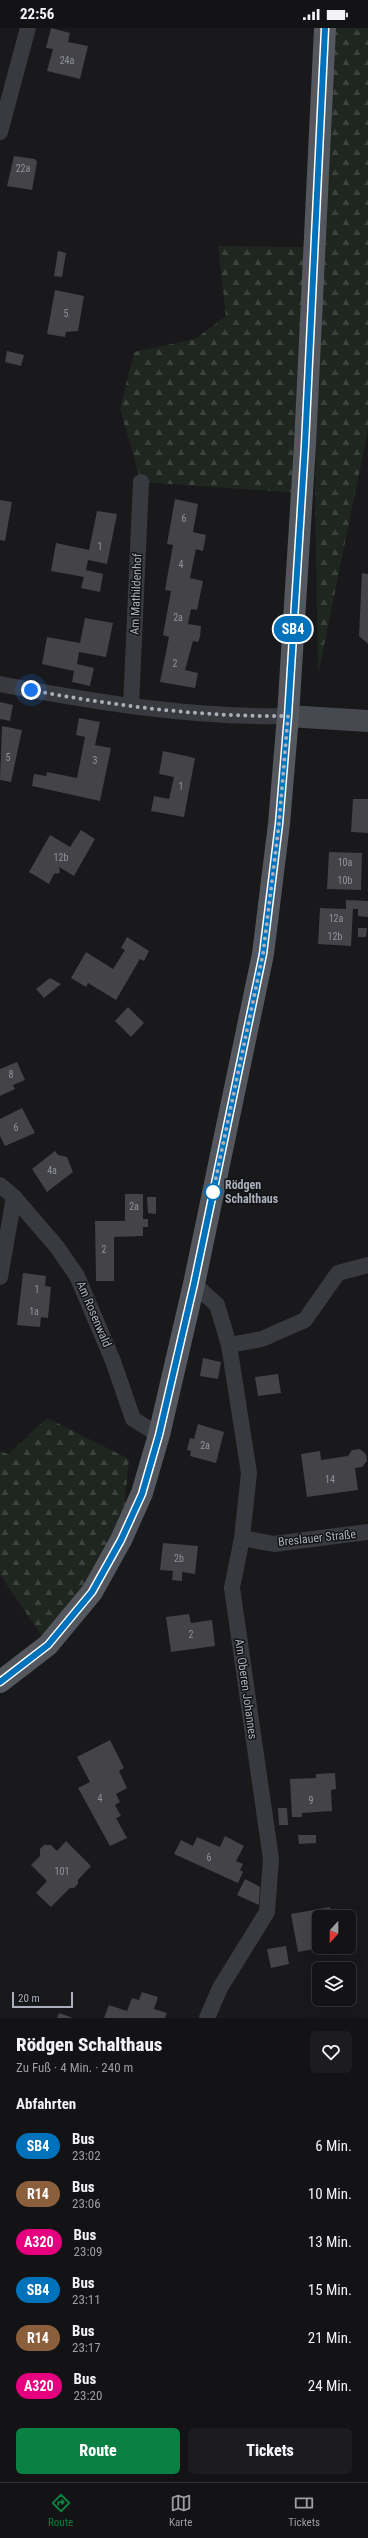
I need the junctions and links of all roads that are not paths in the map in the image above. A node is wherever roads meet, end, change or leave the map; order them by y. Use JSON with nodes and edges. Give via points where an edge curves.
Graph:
{"nodes":[{"id":1,"x":28,"y":28,"type":"edge"},
{"id":2,"x":325,"y":28,"type":"edge"},
{"id":3,"x":0,"y":132,"type":"edge"},
{"id":4,"x":141,"y":482,"type":"dead end"},
{"id":5,"x":0,"y":684,"type":"edge"},
{"id":6,"x":131,"y":706,"type":"junction"},
{"id":7,"x":288,"y":716,"type":"junction"},
{"id":8,"x":368,"y":721,"type":"edge"},
{"id":9,"x":0,"y":1185,"type":"edge"},
{"id":10,"x":14,"y":1197,"type":"junction"},
{"id":11,"x":368,"y":1265,"type":"edge"},
{"id":12,"x":0,"y":1277,"type":"edge"},
{"id":13,"x":194,"y":1284,"type":"junction"},
{"id":14,"x":229,"y":1345,"type":"junction"},
{"id":15,"x":159,"y":1435,"type":"junction"},
{"id":16,"x":368,"y":1532,"type":"edge"},
{"id":17,"x":242,"y":1538,"type":"junction"},
{"id":18,"x":0,"y":1682,"type":"edge"},
{"id":19,"x":207,"y":2018,"type":"edge"}],
"edges":[{"from":1,"to":3,"type":"street"},
{"from":2,"to":7,"type":"main road","via":[[305,445]]},
{"from":4,"to":6,"type":"street","name":"Am Mathildenhof"},
{"from":5,"to":6,"type":"street","via":[[92,702]]},
{"from":6,"to":7,"type":"street","via":[[230,715]]},
{"from":7,"to":8,"type":"main road"},
{"from":7,"to":13,"type":"main road","via":[[279,824],[263,954]]},
{"from":9,"to":10,"type":"street","name":"Am Rosenwald"},
{"from":10,"to":12,"type":"street"},
{"from":10,"to":15,"type":"street","name":"Am Rosenwald","via":[[57,1247],[77,1276],[113,1361],[133,1419]]},
{"from":11,"to":14,"type":"street","via":[[338,1273],[305,1320],[262,1339]]},
{"from":13,"to":14,"type":"street","name":"Am Oberen Johannes","via":[[217,1304]]},
{"from":13,"to":15,"type":"main road"},
{"from":14,"to":17,"type":"street","name":"Am Oberen Johannes","via":[[249,1473]]},
{"from":15,"to":18,"type":"main road","via":[[142,1494],[121,1540],[92,1592],[48,1645]]},
{"from":16,"to":17,"type":"street","name":"Breslauer Straße","via":[[274,1544]]},
{"from":17,"to":19,"type":"street","name":"Am Oberen Johannes","via":[[232,1588],[271,1859],[267,1912],[220,1988]]}]}
